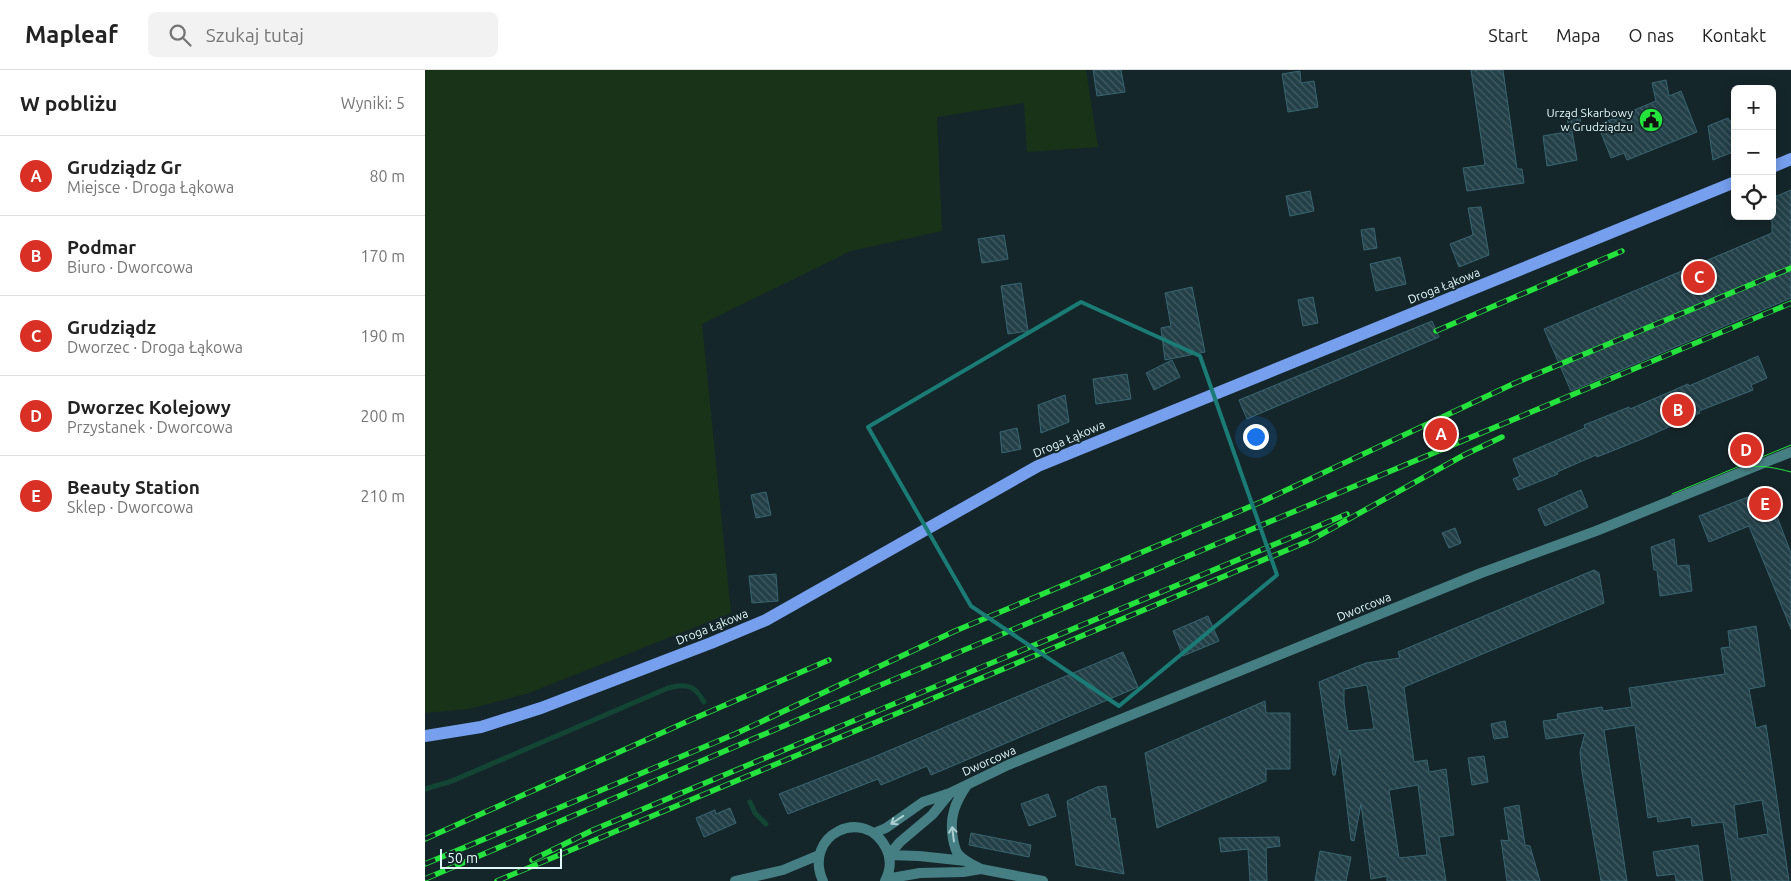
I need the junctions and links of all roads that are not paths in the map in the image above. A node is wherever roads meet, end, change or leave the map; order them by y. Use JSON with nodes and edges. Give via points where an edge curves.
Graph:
{"nodes":[{"id":1,"x":1791,"y":159,"type":"edge"},
{"id":2,"x":1776,"y":165,"type":"edge"},
{"id":3,"x":1731,"y":184,"type":"edge"},
{"id":4,"x":1791,"y":452,"type":"edge"},
{"id":5,"x":425,"y":736,"type":"edge"},
{"id":6,"x":968,"y":784,"type":"junction"},
{"id":7,"x":950,"y":793,"type":"junction"},
{"id":8,"x":874,"y":833,"type":"junction"},
{"id":9,"x":819,"y":855,"type":"junction"},
{"id":10,"x":889,"y":855,"type":"junction"},
{"id":11,"x":966,"y":861,"type":"junction"},
{"id":12,"x":981,"y":869,"type":"junction"},
{"id":13,"x":885,"y":880,"type":"edge"},
{"id":14,"x":735,"y":881,"type":"edge"},
{"id":15,"x":823,"y":881,"type":"edge"},
{"id":16,"x":1043,"y":881,"type":"edge"}],
"edges":[{"from":1,"to":2,"type":"main road"},
{"from":3,"to":5,"type":"main road","name":"Droga Łąkowa","via":[[1038,466],[766,620],[541,708],[481,727]]},
{"from":4,"to":6,"type":"street","name":"Dworcowa","via":[[1596,531],[1481,573]]},
{"from":6,"to":7,"type":"street","name":"Dworcowa"},
{"from":11,"to":6,"type":"street","one_way":true,"via":[[955,846],[951,830],[953,812]]},
{"from":7,"to":8,"type":"street","name":"Dworcowa","one_way":true,"via":[[923,802]]},
{"from":7,"to":10,"type":"street","name":"Dworcowa","via":[[932,815]]},
{"from":8,"to":9,"type":"street","via":[[850,827],[838,831],[828,838]]},
{"from":8,"to":10,"type":"street","via":[[883,841]]},
{"from":9,"to":14,"type":"street","via":[[783,870]]},
{"from":9,"to":15,"type":"street","via":[[819,872]]},
{"from":10,"to":11,"type":"street"},
{"from":10,"to":13,"type":"street"},
{"from":11,"to":12,"type":"street"},
{"from":12,"to":13,"type":"street","via":[[920,873]]},
{"from":12,"to":16,"type":"street"}]}
